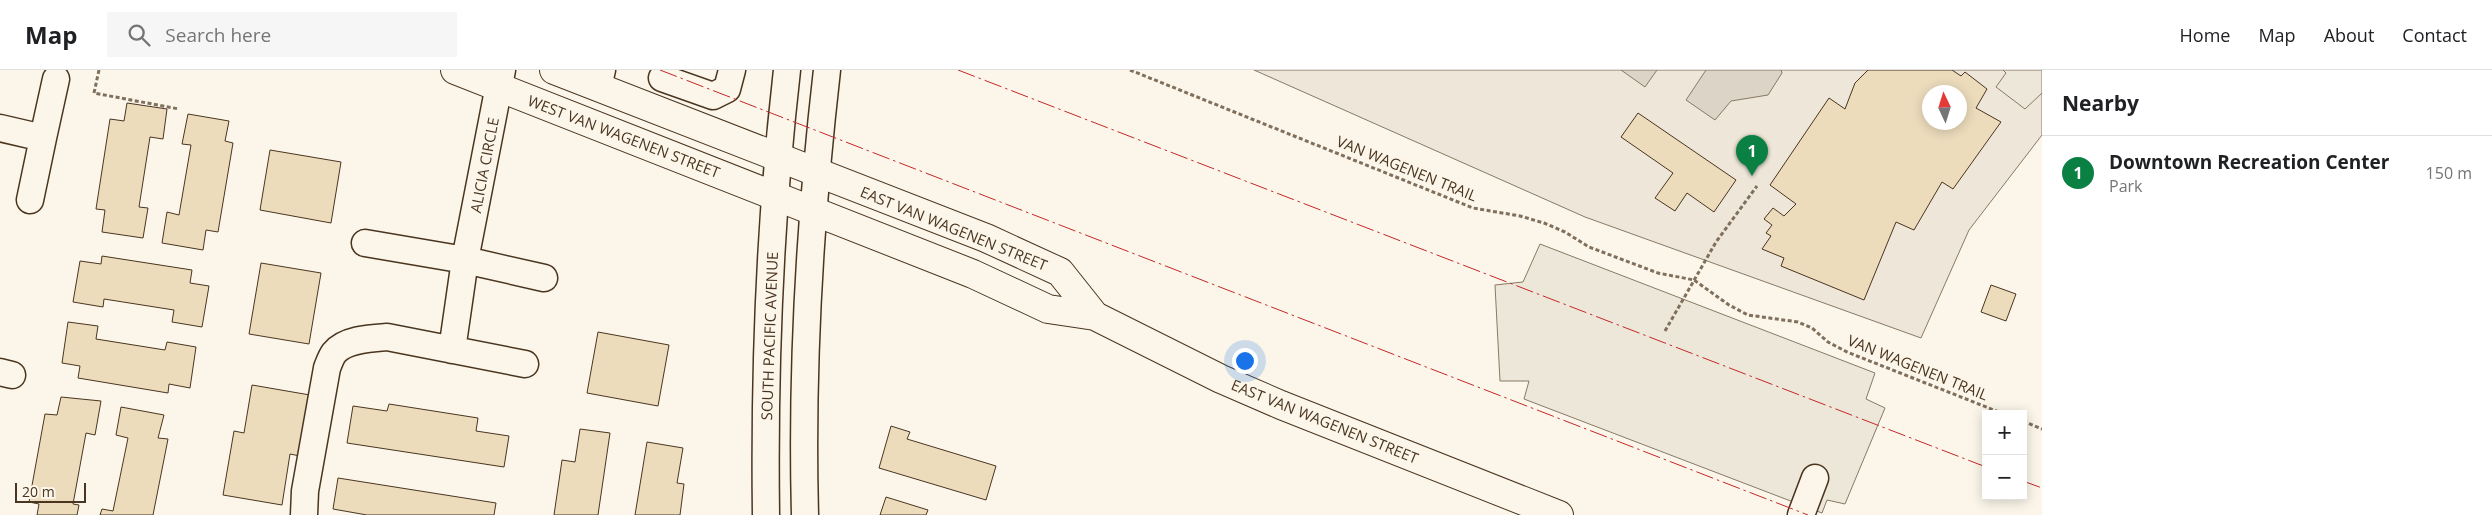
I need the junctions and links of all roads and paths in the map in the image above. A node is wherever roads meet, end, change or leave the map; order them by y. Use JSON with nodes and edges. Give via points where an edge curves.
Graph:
{"nodes":[{"id":1,"x":99,"y":70,"type":"edge"},
{"id":2,"x":455,"y":70,"type":"edge"},
{"id":3,"x":554,"y":70,"type":"edge"},
{"id":4,"x":732,"y":70,"type":"edge"},
{"id":5,"x":787,"y":70,"type":"edge"},
{"id":6,"x":827,"y":70,"type":"edge"},
{"id":7,"x":1130,"y":70,"type":"edge"},
{"id":8,"x":663,"y":74,"type":"edge"},
{"id":9,"x":56,"y":79,"type":"dead end"},
{"id":10,"x":501,"y":79,"type":"edge"},
{"id":11,"x":600,"y":79,"type":"edge"},
{"id":12,"x":179,"y":109,"type":"dead end"},
{"id":13,"x":655,"y":110,"type":"junction"},
{"id":14,"x":0,"y":128,"type":"edge"},
{"id":15,"x":43,"y":138,"type":"junction"},
{"id":16,"x":796,"y":164,"type":"junction"},
{"id":17,"x":1757,"y":186,"type":"dead end"},
{"id":18,"x":30,"y":200,"type":"dead end"},
{"id":19,"x":793,"y":202,"type":"junction"},
{"id":20,"x":365,"y":243,"type":"dead end"},
{"id":21,"x":465,"y":260,"type":"junction"},
{"id":22,"x":544,"y":278,"type":"dead end"},
{"id":23,"x":1694,"y":280,"type":"junction"},
{"id":24,"x":1095,"y":316,"type":"junction"},
{"id":25,"x":1665,"y":331,"type":"dead end"},
{"id":26,"x":452,"y":350,"type":"junction"},
{"id":27,"x":525,"y":364,"type":"dead end"},
{"id":28,"x":1994,"y":410,"type":"edge"},
{"id":29,"x":2027,"y":422,"type":"edge"},
{"id":30,"x":2042,"y":428,"type":"edge"},
{"id":31,"x":1815,"y":478,"type":"dead end"},
{"id":32,"x":1514,"y":507,"type":"edge"},
{"id":33,"x":304,"y":515,"type":"edge"},
{"id":34,"x":766,"y":515,"type":"edge"},
{"id":35,"x":805,"y":515,"type":"edge"},
{"id":36,"x":1559,"y":515,"type":"edge"},
{"id":37,"x":1800,"y":515,"type":"edge"}],
"edges":[{"from":1,"to":12,"type":"path","via":[[94,93]]},
{"from":2,"to":10,"type":"main road","name":"WEST VAN WAGENEN STREET"},
{"from":3,"to":11,"type":"main road"},
{"from":4,"to":8,"type":"street","via":[[727,89],[713,96]]},
{"from":5,"to":16,"type":"street"},
{"from":6,"to":16,"type":"street"},
{"from":7,"to":23,"type":"path","name":"VAN WAGENEN TRAIL","via":[[1472,208],[1544,223],[1597,251],[1658,273]]},
{"from":8,"to":13,"type":"street"},
{"from":9,"to":15,"type":"street"},
{"from":10,"to":19,"type":"main road","name":"WEST VAN WAGENEN STREET"},
{"from":10,"to":21,"type":"street","name":"ALICIA CIRCLE"},
{"from":11,"to":13,"type":"main road"},
{"from":13,"to":16,"type":"main road"},
{"from":14,"to":15,"type":"street"},
{"from":15,"to":18,"type":"street"},
{"from":16,"to":19,"type":"street","name":"SOUTH PACIFIC AVENUE"},
{"from":16,"to":19,"type":"street","name":"SOUTH PACIFIC AVENUE"},
{"from":16,"to":24,"type":"main road","name":"EAST VAN WAGENEN STREET","via":[[986,238],[1060,272]]},
{"from":17,"to":23,"type":"path","via":[[1716,242]]},
{"from":19,"to":24,"type":"main road","name":"EAST VAN WAGENEN STREET","via":[[973,274],[1048,309]]},
{"from":19,"to":34,"type":"street","name":"SOUTH PACIFIC AVENUE","via":[[767,344]]},
{"from":19,"to":35,"type":"street","name":"SOUTH PACIFIC AVENUE","via":[[806,347]]},
{"from":20,"to":21,"type":"street"},
{"from":21,"to":22,"type":"street"},
{"from":21,"to":26,"type":"street","name":"ALICIA CIRCLE"},
{"from":23,"to":25,"type":"path"},
{"from":23,"to":28,"type":"path","name":"VAN WAGENEN TRAIL","via":[[1748,315],[1798,322],[1847,352]]},
{"from":24,"to":32,"type":"main road","name":"EAST VAN WAGENEN STREET","via":[[1221,379]]},
{"from":26,"to":27,"type":"street"},
{"from":26,"to":33,"type":"street","via":[[387,336],[356,342],[335,352],[327,368],[305,490]]},
{"from":29,"to":30,"type":"path"},
{"from":31,"to":37,"type":"street"},
{"from":32,"to":36,"type":"main road","name":"EAST VAN WAGENEN STREET"}]}
